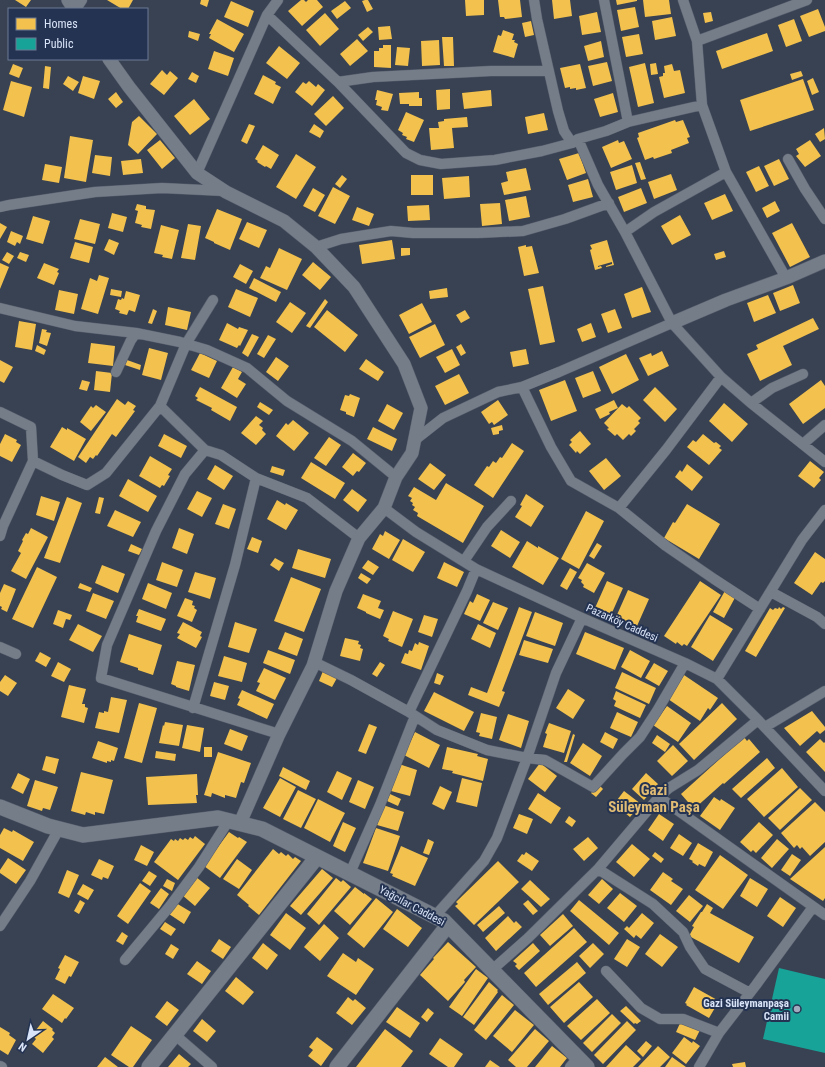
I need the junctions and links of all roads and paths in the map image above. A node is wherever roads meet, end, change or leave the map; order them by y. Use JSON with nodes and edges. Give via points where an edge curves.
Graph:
{"nodes":[{"id":1,"x":68,"y":0,"type":"edge"},
{"id":2,"x":82,"y":0,"type":"edge"},
{"id":3,"x":278,"y":0,"type":"edge"},
{"id":4,"x":534,"y":0,"type":"edge"},
{"id":5,"x":604,"y":0,"type":"edge"},
{"id":6,"x":683,"y":0,"type":"edge"},
{"id":7,"x":807,"y":0,"type":"edge"},
{"id":8,"x":74,"y":8,"type":"edge"},
{"id":9,"x":76,"y":8,"type":"edge"},
{"id":10,"x":267,"y":15,"type":"junction"},
{"id":11,"x":697,"y":41,"type":"junction"},
{"id":12,"x":110,"y":60,"type":"edge"},
{"id":13,"x":549,"y":70,"type":"junction"},
{"id":14,"x":338,"y":82,"type":"junction"},
{"id":15,"x":702,"y":105,"type":"junction"},
{"id":16,"x":628,"y":122,"type":"junction"},
{"id":17,"x":575,"y":141,"type":"junction"},
{"id":18,"x":788,"y":159,"type":"dead end"},
{"id":19,"x":726,"y":172,"type":"junction"},
{"id":20,"x":197,"y":173,"type":"junction"},
{"id":21,"x":226,"y":192,"type":"junction"},
{"id":22,"x":609,"y":203,"type":"junction"},
{"id":23,"x":0,"y":207,"type":"edge"},
{"id":24,"x":825,"y":219,"type":"edge"},
{"id":25,"x":625,"y":232,"type":"junction"},
{"id":26,"x":316,"y":247,"type":"junction"},
{"id":27,"x":825,"y":262,"type":"edge"},
{"id":28,"x":786,"y":278,"type":"junction"},
{"id":29,"x":213,"y":300,"type":"dead end"},
{"id":30,"x":0,"y":308,"type":"edge"},
{"id":31,"x":672,"y":323,"type":"junction"},
{"id":32,"x":136,"y":333,"type":"junction"},
{"id":33,"x":186,"y":344,"type":"junction"},
{"id":34,"x":116,"y":372,"type":"dead end"},
{"id":35,"x":803,"y":374,"type":"dead end"},
{"id":36,"x":721,"y":377,"type":"junction"},
{"id":37,"x":522,"y":387,"type":"junction"},
{"id":38,"x":751,"y":403,"type":"junction"},
{"id":39,"x":160,"y":406,"type":"junction"},
{"id":40,"x":0,"y":412,"type":"edge"},
{"id":41,"x":825,"y":425,"type":"edge"},
{"id":42,"x":415,"y":440,"type":"junction"},
{"id":43,"x":803,"y":444,"type":"junction"},
{"id":44,"x":205,"y":450,"type":"junction"},
{"id":45,"x":33,"y":461,"type":"junction"},
{"id":46,"x":825,"y":462,"type":"edge"},
{"id":47,"x":396,"y":477,"type":"junction"},
{"id":48,"x":256,"y":478,"type":"junction"},
{"id":49,"x":511,"y":501,"type":"dead end"},
{"id":50,"x":384,"y":508,"type":"junction"},
{"id":51,"x":619,"y":508,"type":"junction"},
{"id":52,"x":825,"y":510,"type":"edge"},
{"id":53,"x":1,"y":525,"type":"edge"},
{"id":54,"x":0,"y":536,"type":"edge"},
{"id":55,"x":359,"y":538,"type":"junction"},
{"id":56,"x":464,"y":561,"type":"junction"},
{"id":57,"x":476,"y":569,"type":"junction"},
{"id":58,"x":771,"y":592,"type":"junction"},
{"id":59,"x":760,"y":609,"type":"junction"},
{"id":60,"x":582,"y":618,"type":"junction"},
{"id":61,"x":825,"y":624,"type":"edge"},
{"id":62,"x":0,"y":646,"type":"edge"},
{"id":63,"x":16,"y":654,"type":"dead end"},
{"id":64,"x":314,"y":662,"type":"junction"},
{"id":65,"x":685,"y":663,"type":"junction"},
{"id":66,"x":717,"y":678,"type":"junction"},
{"id":67,"x":825,"y":691,"type":"edge"},
{"id":68,"x":193,"y":708,"type":"junction"},
{"id":69,"x":412,"y":714,"type":"junction"},
{"id":70,"x":761,"y":724,"type":"junction"},
{"id":71,"x":280,"y":734,"type":"junction"},
{"id":72,"x":527,"y":758,"type":"junction"},
{"id":73,"x":825,"y":792,"type":"edge"},
{"id":74,"x":659,"y":797,"type":"junction"},
{"id":75,"x":0,"y":807,"type":"edge"},
{"id":76,"x":235,"y":822,"type":"junction"},
{"id":77,"x":59,"y":829,"type":"junction"},
{"id":78,"x":318,"y":857,"type":"junction"},
{"id":79,"x":598,"y":869,"type":"junction"},
{"id":80,"x":350,"y":873,"type":"junction"},
{"id":81,"x":813,"y":907,"type":"junction"},
{"id":82,"x":825,"y":915,"type":"edge"},
{"id":83,"x":435,"y":916,"type":"junction"},
{"id":84,"x":448,"y":925,"type":"junction"},
{"id":85,"x":0,"y":926,"type":"edge"},
{"id":86,"x":125,"y":960,"type":"dead end"},
{"id":87,"x":492,"y":970,"type":"junction"},
{"id":88,"x":606,"y":971,"type":"dead end"},
{"id":89,"x":750,"y":993,"type":"junction"},
{"id":90,"x":719,"y":1033,"type":"junction"},
{"id":91,"x":174,"y":1034,"type":"junction"},
{"id":92,"x":578,"y":1064,"type":"edge"},
{"id":93,"x":148,"y":1067,"type":"edge"},
{"id":94,"x":212,"y":1067,"type":"edge"},
{"id":95,"x":337,"y":1067,"type":"edge"},
{"id":96,"x":699,"y":1067,"type":"edge"}],
"edges":[{"from":1,"to":8,"type":"street"},
{"from":2,"to":9,"type":"street"},
{"from":3,"to":10,"type":"street"},
{"from":4,"to":13,"type":"street"},
{"from":5,"to":16,"type":"street"},
{"from":6,"to":11,"type":"street"},
{"from":7,"to":11,"type":"street"},
{"from":10,"to":14,"type":"street"},
{"from":10,"to":20,"type":"street"},
{"from":11,"to":15,"type":"street"},
{"from":12,"to":20,"type":"street","via":[[128,87]]},
{"from":13,"to":14,"type":"street","via":[[373,77]]},
{"from":13,"to":17,"type":"street","via":[[564,131]]},
{"from":14,"to":17,"type":"street","via":[[406,153],[420,160],[441,164],[495,160],[542,151]]},
{"from":15,"to":16,"type":"street"},
{"from":15,"to":19,"type":"street"},
{"from":16,"to":17,"type":"street"},
{"from":17,"to":22,"type":"street"},
{"from":18,"to":24,"type":"street"},
{"from":19,"to":25,"type":"street","via":[[654,212]]},
{"from":19,"to":28,"type":"street"},
{"from":20,"to":21,"type":"street"},
{"from":21,"to":23,"type":"street","via":[[162,188],[95,192]]},
{"from":21,"to":26,"type":"street","via":[[284,221]]},
{"from":22,"to":25,"type":"street"},
{"from":22,"to":26,"type":"street","via":[[523,231],[391,231],[341,239]]},
{"from":25,"to":31,"type":"street"},
{"from":26,"to":42,"type":"street","via":[[354,286],[404,364],[421,408]]},
{"from":27,"to":28,"type":"street"},
{"from":28,"to":31,"type":"street"},
{"from":29,"to":33,"type":"street"},
{"from":30,"to":32,"type":"street","via":[[75,326]]},
{"from":31,"to":36,"type":"street"},
{"from":31,"to":37,"type":"street"},
{"from":32,"to":33,"type":"street"},
{"from":32,"to":34,"type":"street"},
{"from":33,"to":39,"type":"street"},
{"from":33,"to":47,"type":"street","via":[[207,350],[247,368],[287,400],[352,441]]},
{"from":35,"to":38,"type":"street","via":[[772,388]]},
{"from":36,"to":38,"type":"street"},
{"from":36,"to":51,"type":"street"},
{"from":37,"to":42,"type":"street","via":[[498,392],[443,418]]},
{"from":37,"to":51,"type":"street","via":[[551,447],[571,481]]},
{"from":38,"to":43,"type":"street"},
{"from":39,"to":44,"type":"street"},
{"from":39,"to":45,"type":"street","via":[[106,473],[87,484]]},
{"from":40,"to":45,"type":"street","via":[[31,427]]},
{"from":41,"to":43,"type":"street"},
{"from":42,"to":47,"type":"street","via":[[412,453]]},
{"from":43,"to":46,"type":"street"},
{"from":44,"to":48,"type":"street","via":[[220,455]]},
{"from":44,"to":68,"type":"street","via":[[186,474],[156,531],[107,645],[101,678]]},
{"from":45,"to":53,"type":"street"},
{"from":47,"to":50,"type":"street"},
{"from":48,"to":55,"type":"street","via":[[307,498]]},
{"from":48,"to":68,"type":"street","via":[[235,565]]},
{"from":49,"to":56,"type":"street","via":[[487,528]]},
{"from":50,"to":55,"type":"street"},
{"from":50,"to":56,"type":"street","name":"Pazarköy Caddesi","via":[[416,532]]},
{"from":51,"to":59,"type":"street","via":[[666,546]]},
{"from":52,"to":58,"type":"street","via":[[802,540]]},
{"from":53,"to":54,"type":"street"},
{"from":55,"to":64,"type":"street","via":[[336,590]]},
{"from":56,"to":57,"type":"street","name":"Pazarköy Caddesi"},
{"from":57,"to":60,"type":"street","name":"Pazarköy Caddesi"},
{"from":57,"to":69,"type":"street"},
{"from":58,"to":59,"type":"street"},
{"from":58,"to":61,"type":"street"},
{"from":59,"to":66,"type":"street"},
{"from":60,"to":65,"type":"street","name":"Pazarköy Caddesi"},
{"from":60,"to":72,"type":"street","via":[[556,673]]},
{"from":62,"to":63,"type":"street"},
{"from":64,"to":69,"type":"street"},
{"from":64,"to":71,"type":"street"},
{"from":65,"to":66,"type":"street","name":"Pazarköy Caddesi"},
{"from":65,"to":72,"type":"street","via":[[640,737],[593,787],[545,760]]},
{"from":66,"to":70,"type":"street","name":"Pazarköy Caddesi"},
{"from":67,"to":70,"type":"street"},
{"from":68,"to":71,"type":"street"},
{"from":69,"to":72,"type":"street","via":[[437,730],[487,750]]},
{"from":69,"to":80,"type":"street","via":[[380,805]]},
{"from":70,"to":73,"type":"street","name":"Pazarköy Caddesi"},
{"from":70,"to":74,"type":"street"},
{"from":71,"to":76,"type":"street"},
{"from":72,"to":83,"type":"street","via":[[497,838],[484,861]]},
{"from":74,"to":79,"type":"street"},
{"from":74,"to":81,"type":"street"},
{"from":75,"to":77,"type":"main road","name":"Yağcılar Caddesi"},
{"from":76,"to":77,"type":"main road","name":"Yağcılar Caddesi","via":[[218,818],[83,835]]},
{"from":76,"to":78,"type":"main road","name":"Yağcılar Caddesi","via":[[262,829]]},
{"from":76,"to":86,"type":"street"},
{"from":77,"to":85,"type":"street","via":[[30,881]]},
{"from":78,"to":80,"type":"main road","name":"Yağcılar Caddesi"},
{"from":78,"to":91,"type":"main road"},
{"from":79,"to":87,"type":"street"},
{"from":79,"to":89,"type":"street","via":[[653,904],[683,932],[705,969]]},
{"from":80,"to":83,"type":"main road","name":"Yağcılar Caddesi"},
{"from":81,"to":82,"type":"street"},
{"from":81,"to":89,"type":"street"},
{"from":83,"to":84,"type":"main road","name":"Yağcılar Caddesi"},
{"from":84,"to":87,"type":"main road","name":"Yağcılar Caddesi"},
{"from":84,"to":95,"type":"main road"},
{"from":87,"to":92,"type":"main road","name":"Yağcılar Caddesi"},
{"from":88,"to":90,"type":"street","via":[[641,1008],[660,1019],[683,1019]]},
{"from":89,"to":90,"type":"street"},
{"from":90,"to":96,"type":"street"},
{"from":91,"to":93,"type":"main road"},
{"from":91,"to":94,"type":"street"}]}
